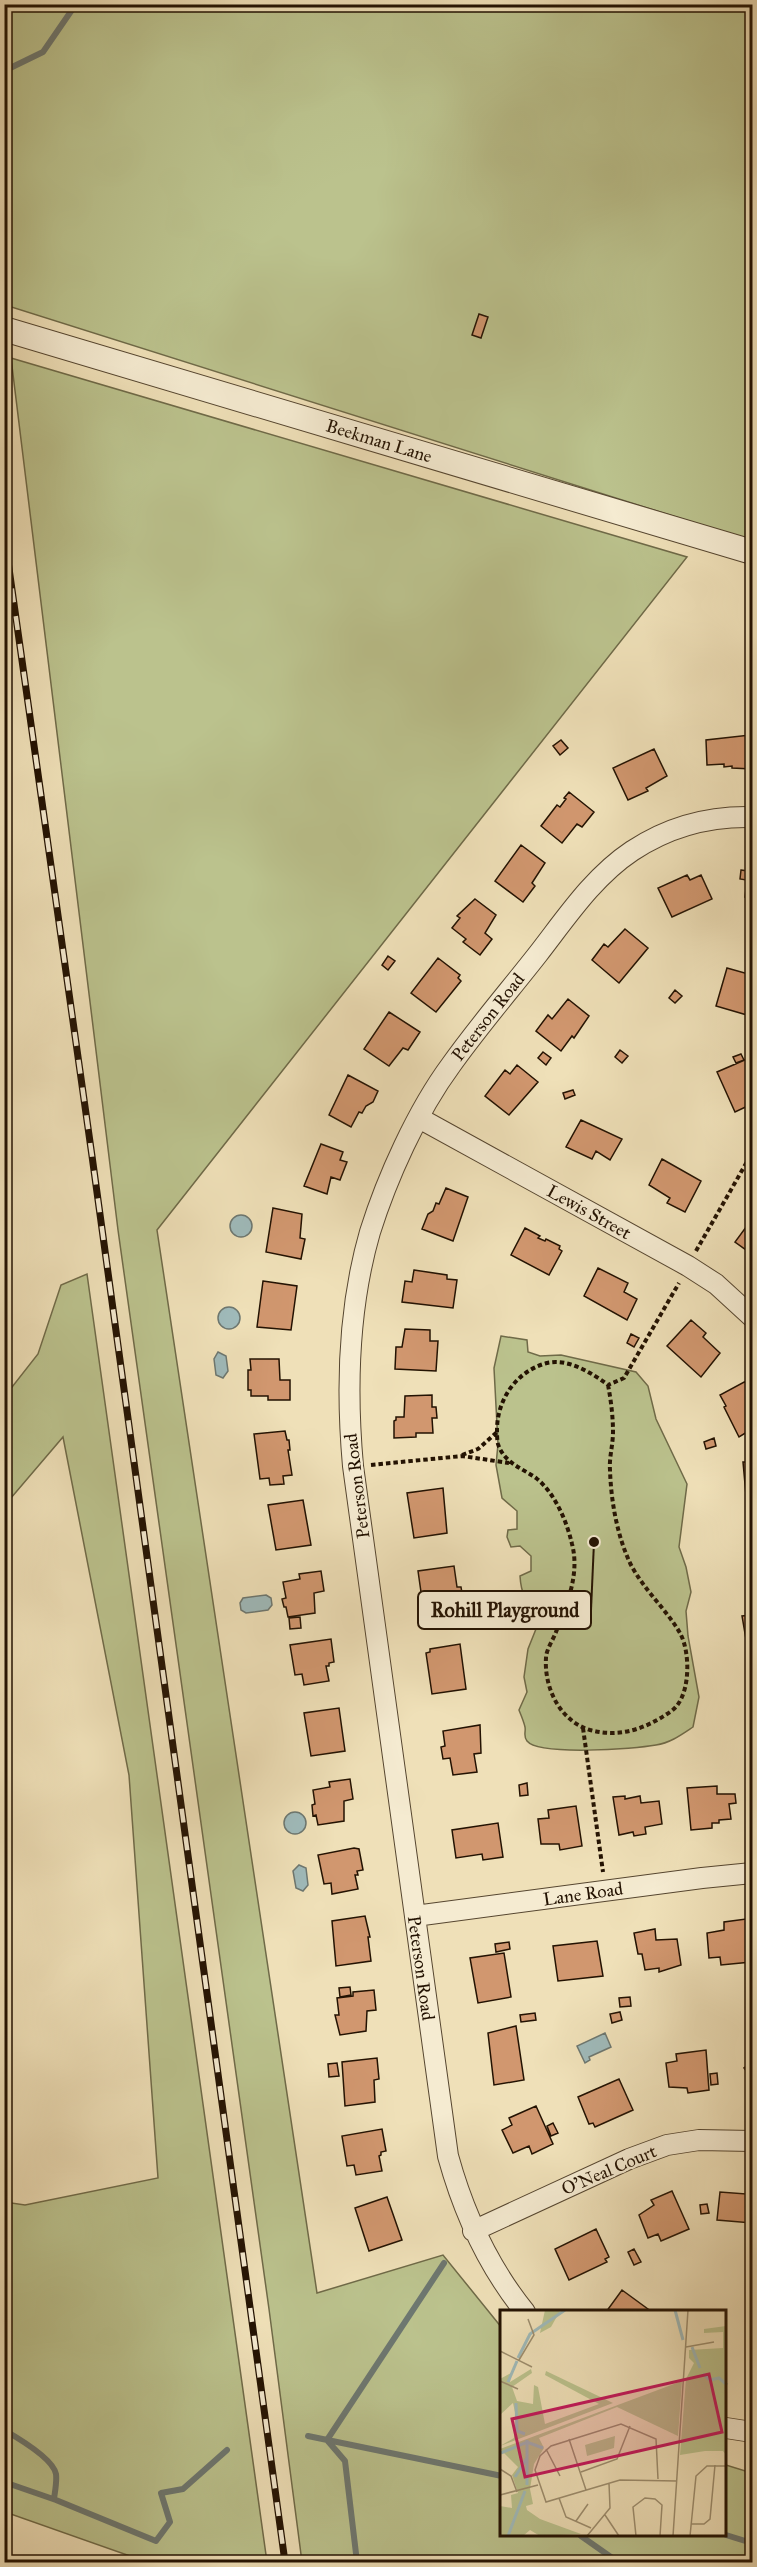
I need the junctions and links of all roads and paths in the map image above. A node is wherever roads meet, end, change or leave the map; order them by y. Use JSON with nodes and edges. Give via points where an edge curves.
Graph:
{"nodes":[{"id":1,"x":4,"y":329,"type":"edge"},
{"id":2,"x":753,"y":552,"type":"edge"},
{"id":3,"x":753,"y":818,"type":"edge"},
{"id":4,"x":419,"y":1118,"type":"junction"},
{"id":5,"x":753,"y":1153,"type":"edge"},
{"id":6,"x":695,"y":1253,"type":"dead end"},
{"id":7,"x":679,"y":1282,"type":"dead end"},
{"id":8,"x":753,"y":1317,"type":"edge"},
{"id":9,"x":608,"y":1385,"type":"junction"},
{"id":10,"x":497,"y":1432,"type":"junction"},
{"id":11,"x":462,"y":1456,"type":"junction"},
{"id":12,"x":510,"y":1463,"type":"junction"},
{"id":13,"x":371,"y":1465,"type":"dead end"},
{"id":14,"x":583,"y":1728,"type":"junction"},
{"id":15,"x":603,"y":1872,"type":"dead end"},
{"id":16,"x":753,"y":1874,"type":"edge"},
{"id":17,"x":415,"y":1917,"type":"junction"},
{"id":18,"x":753,"y":2141,"type":"edge"},
{"id":19,"x":473,"y":2231,"type":"junction"},
{"id":20,"x":523,"y":2310,"type":"edge"},
{"id":21,"x":727,"y":2428,"type":"edge"},
{"id":22,"x":753,"y":2432,"type":"edge"}],
"edges":[{"from":1,"to":2,"type":"street","name":"Beekman Lane"},
{"from":3,"to":4,"type":"street","name":"Peterson Road","via":[[695,822],[659,835],[607,870],[449,1066]]},
{"from":4,"to":8,"type":"street","name":"Lewis Street","via":[[688,1266],[716,1284]]},
{"from":4,"to":17,"type":"street","name":"Peterson Road","via":[[370,1233],[358,1283],[348,1389],[353,1466]]},
{"from":5,"to":6,"type":"path"},
{"from":7,"to":9,"type":"path","via":[[624,1378]]},
{"from":9,"to":10,"type":"path","via":[[576,1367],[551,1362],[534,1367],[501,1400]]},
{"from":9,"to":14,"type":"path","via":[[613,1432],[609,1469],[618,1529],[631,1563],[681,1634],[687,1662],[686,1689],[677,1708],[653,1724],[627,1733],[605,1734]]},
{"from":10,"to":11,"type":"path","via":[[478,1449]]},
{"from":10,"to":12,"type":"path","via":[[498,1444]]},
{"from":11,"to":12,"type":"path"},
{"from":11,"to":13,"type":"path"},
{"from":12,"to":14,"type":"path","via":[[538,1479],[551,1496],[565,1519],[573,1548],[572,1590],[546,1657],[549,1686],[562,1713]]},
{"from":14,"to":15,"type":"path"},
{"from":16,"to":17,"type":"street","name":"Lane Road"},
{"from":17,"to":19,"type":"street","name":"Peterson Road","via":[[448,2156]]},
{"from":18,"to":19,"type":"street","name":"O'Neal Court","via":[[699,2139],[667,2145]]},
{"from":19,"to":20,"type":"street","name":"Peterson Road"},
{"from":21,"to":22,"type":"street"}]}
